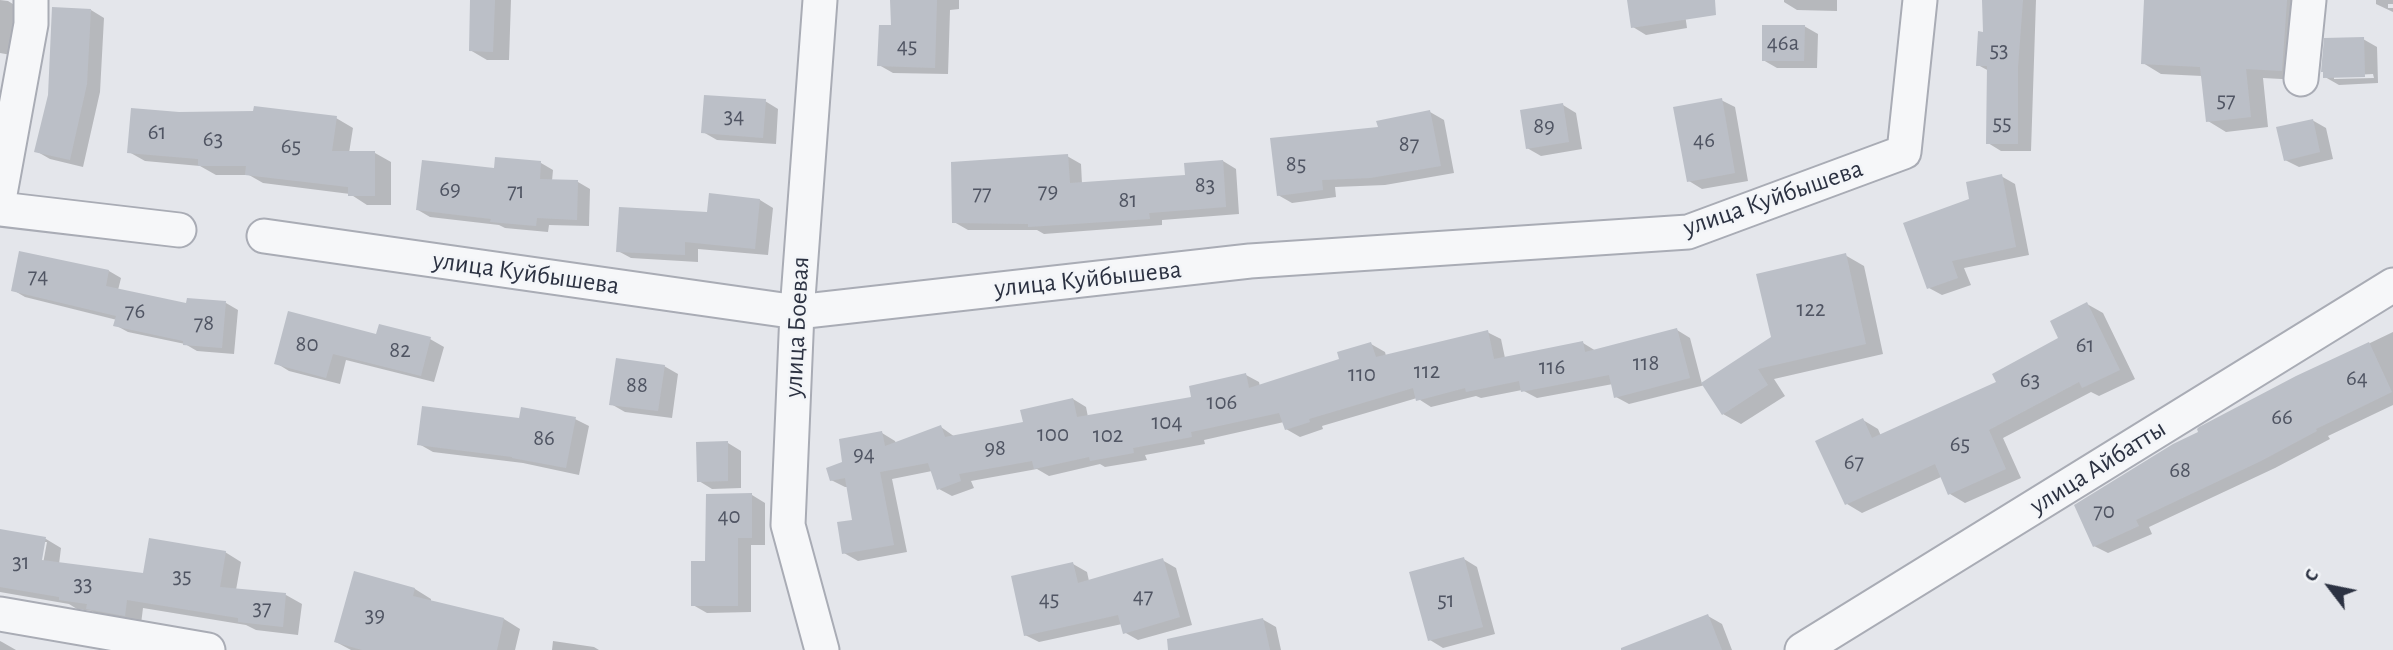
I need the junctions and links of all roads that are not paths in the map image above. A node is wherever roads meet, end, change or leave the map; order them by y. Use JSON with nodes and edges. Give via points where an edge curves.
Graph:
{"nodes":[{"id":1,"x":32,"y":0,"type":"edge"},
{"id":2,"x":820,"y":0,"type":"edge"},
{"id":3,"x":1920,"y":0,"type":"edge"},
{"id":4,"x":2309,"y":0,"type":"edge"},
{"id":5,"x":2301,"y":79,"type":"dead end"},
{"id":6,"x":0,"y":194,"type":"edge"},
{"id":7,"x":0,"y":209,"type":"edge"},
{"id":8,"x":179,"y":230,"type":"dead end"},
{"id":9,"x":264,"y":236,"type":"dead end"},
{"id":10,"x":2393,"y":285,"type":"edge"},
{"id":11,"x":797,"y":312,"type":"junction"},
{"id":12,"x":0,"y":614,"type":"edge"},
{"id":13,"x":208,"y":650,"type":"edge"},
{"id":14,"x":822,"y":650,"type":"edge"},
{"id":15,"x":1802,"y":650,"type":"edge"}],
"edges":[{"from":1,"to":6,"type":"street"},
{"from":2,"to":11,"type":"street","name":"улица Боевая"},
{"from":3,"to":11,"type":"street","name":"улица Куйбышева","via":[[1904,152],[1689,232],[1250,261]]},
{"from":4,"to":5,"type":"street"},
{"from":7,"to":8,"type":"street"},
{"from":9,"to":11,"type":"street","name":"улица Куйбышева"},
{"from":10,"to":15,"type":"street","name":"улица Айбатты"},
{"from":11,"to":14,"type":"street","name":"улица Боевая","via":[[788,525]]},
{"from":12,"to":13,"type":"street"}]}
